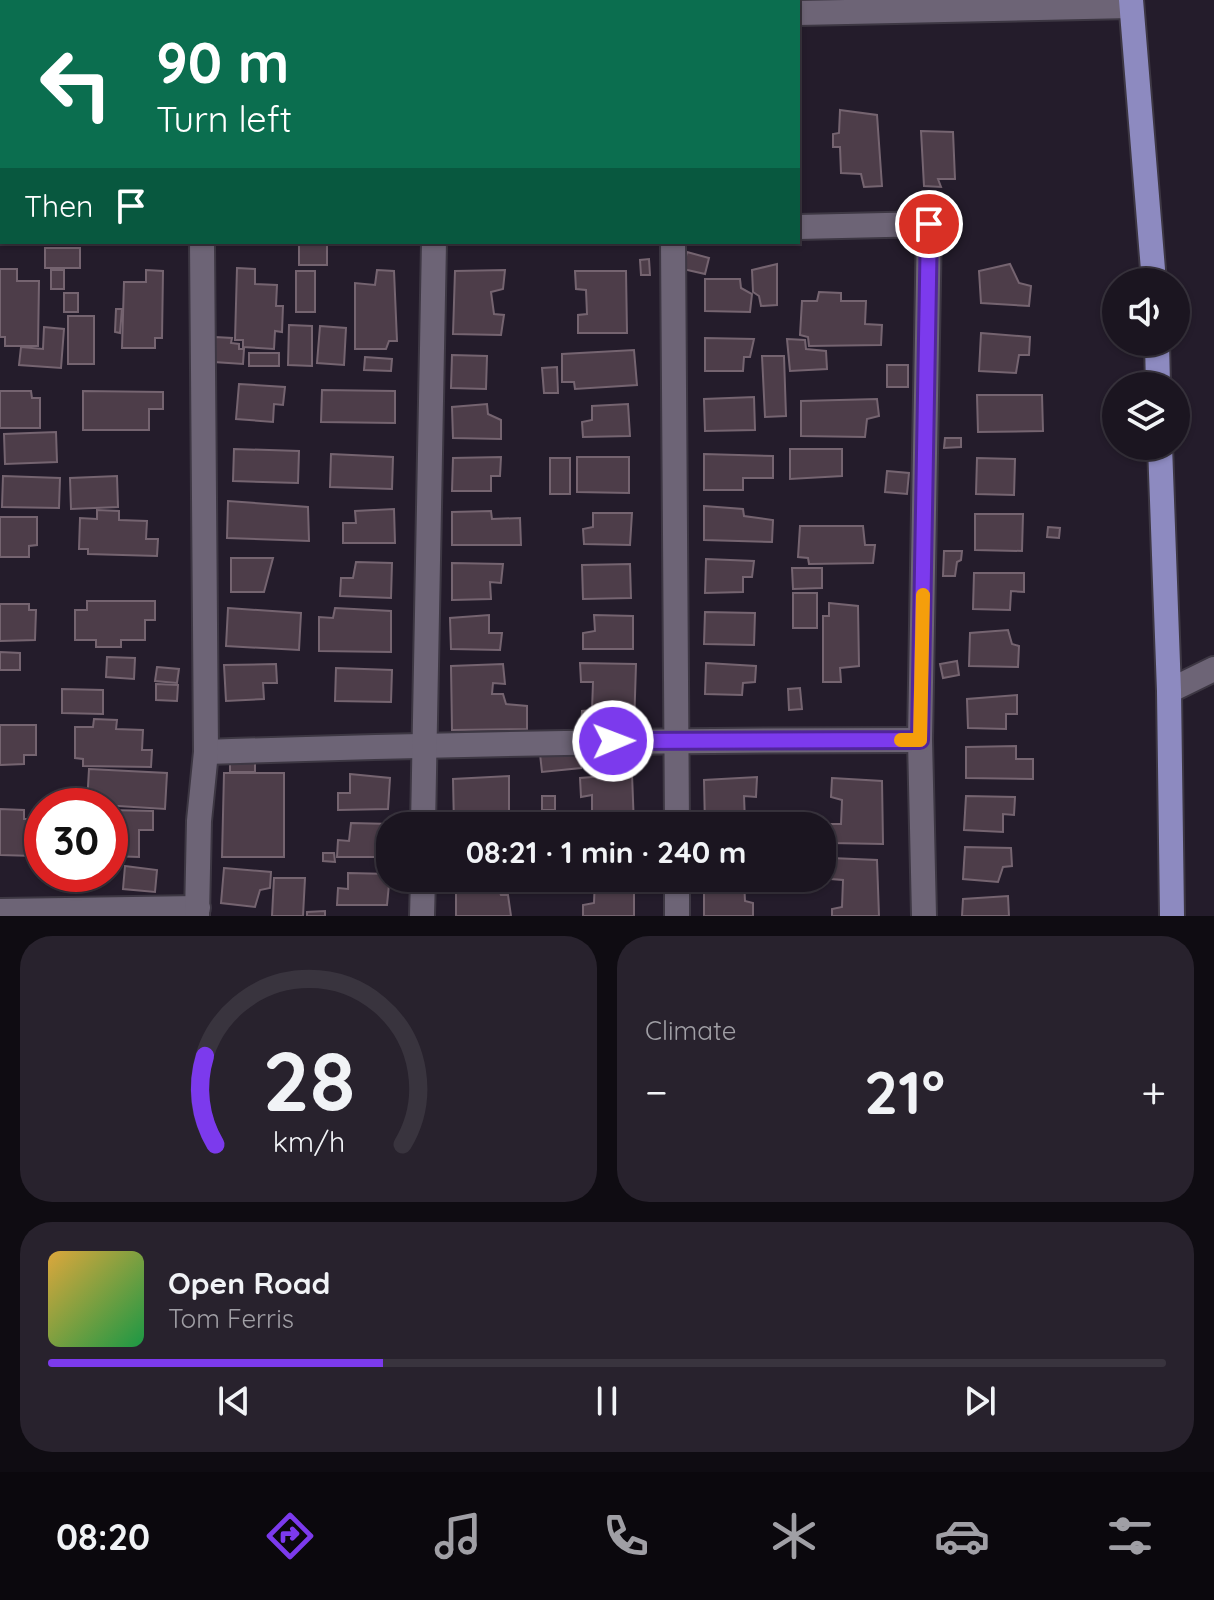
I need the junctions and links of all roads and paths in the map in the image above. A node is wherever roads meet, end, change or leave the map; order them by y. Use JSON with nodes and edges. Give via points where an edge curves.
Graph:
{"nodes":[{"id":1,"x":1131,"y":3,"type":"edge"},
{"id":2,"x":800,"y":13,"type":"edge"},
{"id":3,"x":800,"y":227,"type":"edge"},
{"id":4,"x":202,"y":244,"type":"edge"},
{"id":5,"x":434,"y":244,"type":"edge"},
{"id":6,"x":673,"y":244,"type":"edge"},
{"id":7,"x":1153,"y":268,"type":"edge"},
{"id":8,"x":1161,"y":460,"type":"edge"},
{"id":9,"x":1214,"y":669,"type":"edge"},
{"id":10,"x":1169,"y":691,"type":"junction"},
{"id":11,"x":677,"y":740,"type":"junction"},
{"id":12,"x":920,"y":740,"type":"junction"},
{"id":13,"x":423,"y":745,"type":"junction"},
{"id":14,"x":206,"y":752,"type":"junction"},
{"id":15,"x":423,"y":812,"type":"edge"},
{"id":16,"x":677,"y":812,"type":"edge"},
{"id":17,"x":423,"y":892,"type":"edge"},
{"id":18,"x":677,"y":892,"type":"edge"},
{"id":19,"x":0,"y":911,"type":"edge"},
{"id":20,"x":197,"y":912,"type":"edge"},
{"id":21,"x":422,"y":916,"type":"edge"},
{"id":22,"x":677,"y":916,"type":"edge"},
{"id":23,"x":924,"y":916,"type":"edge"},
{"id":24,"x":1172,"y":916,"type":"edge"}],
"edges":[{"from":1,"to":2,"type":"street"},
{"from":1,"to":7,"type":"main road"},
{"from":3,"to":12,"type":"street","via":[[929,224]]},
{"from":4,"to":14,"type":"street"},
{"from":5,"to":13,"type":"street"},
{"from":6,"to":11,"type":"street"},
{"from":8,"to":10,"type":"main road"},
{"from":9,"to":10,"type":"street"},
{"from":10,"to":24,"type":"main road"},
{"from":11,"to":12,"type":"street"},
{"from":11,"to":13,"type":"street"},
{"from":11,"to":16,"type":"street"},
{"from":12,"to":23,"type":"street"},
{"from":13,"to":14,"type":"street"},
{"from":13,"to":15,"type":"street"},
{"from":14,"to":20,"type":"street"},
{"from":17,"to":21,"type":"street"},
{"from":18,"to":22,"type":"street"},
{"from":19,"to":20,"type":"street"}]}
